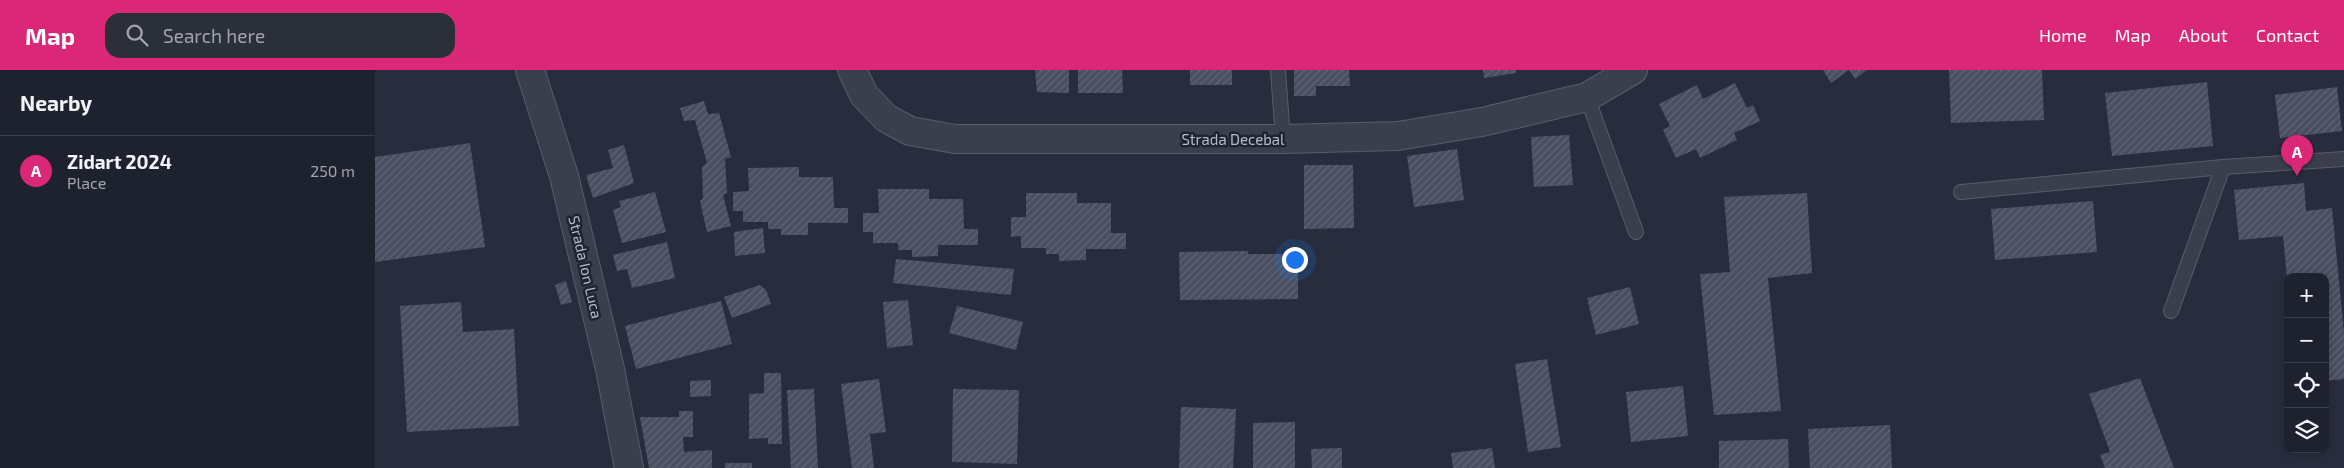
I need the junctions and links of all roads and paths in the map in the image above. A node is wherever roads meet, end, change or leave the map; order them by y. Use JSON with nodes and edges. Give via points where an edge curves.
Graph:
{"nodes":[{"id":1,"x":530,"y":70,"type":"edge"},
{"id":2,"x":852,"y":70,"type":"edge"},
{"id":3,"x":1278,"y":70,"type":"edge"},
{"id":4,"x":1633,"y":70,"type":"edge"},
{"id":5,"x":1587,"y":97,"type":"junction"},
{"id":6,"x":1283,"y":139,"type":"junction"},
{"id":7,"x":2344,"y":159,"type":"edge"},
{"id":8,"x":2223,"y":167,"type":"junction"},
{"id":9,"x":1961,"y":192,"type":"dead end"},
{"id":10,"x":1636,"y":232,"type":"dead end"},
{"id":11,"x":2171,"y":311,"type":"dead end"},
{"id":12,"x":629,"y":468,"type":"edge"}],
"edges":[{"from":1,"to":12,"type":"street","name":"Strada Ion Luca","via":[[565,176],[610,368]]},
{"from":2,"to":6,"type":"street","name":"Strada Decebal","via":[[864,95],[886,118],[910,131],[955,139]]},
{"from":3,"to":6,"type":"lane"},
{"from":4,"to":5,"type":"street","name":"Strada Decebal"},
{"from":5,"to":6,"type":"street","name":"Strada Decebal","via":[[1481,122],[1398,136]]},
{"from":5,"to":10,"type":"lane"},
{"from":7,"to":8,"type":"lane"},
{"from":8,"to":9,"type":"lane"},
{"from":8,"to":11,"type":"lane"}]}
